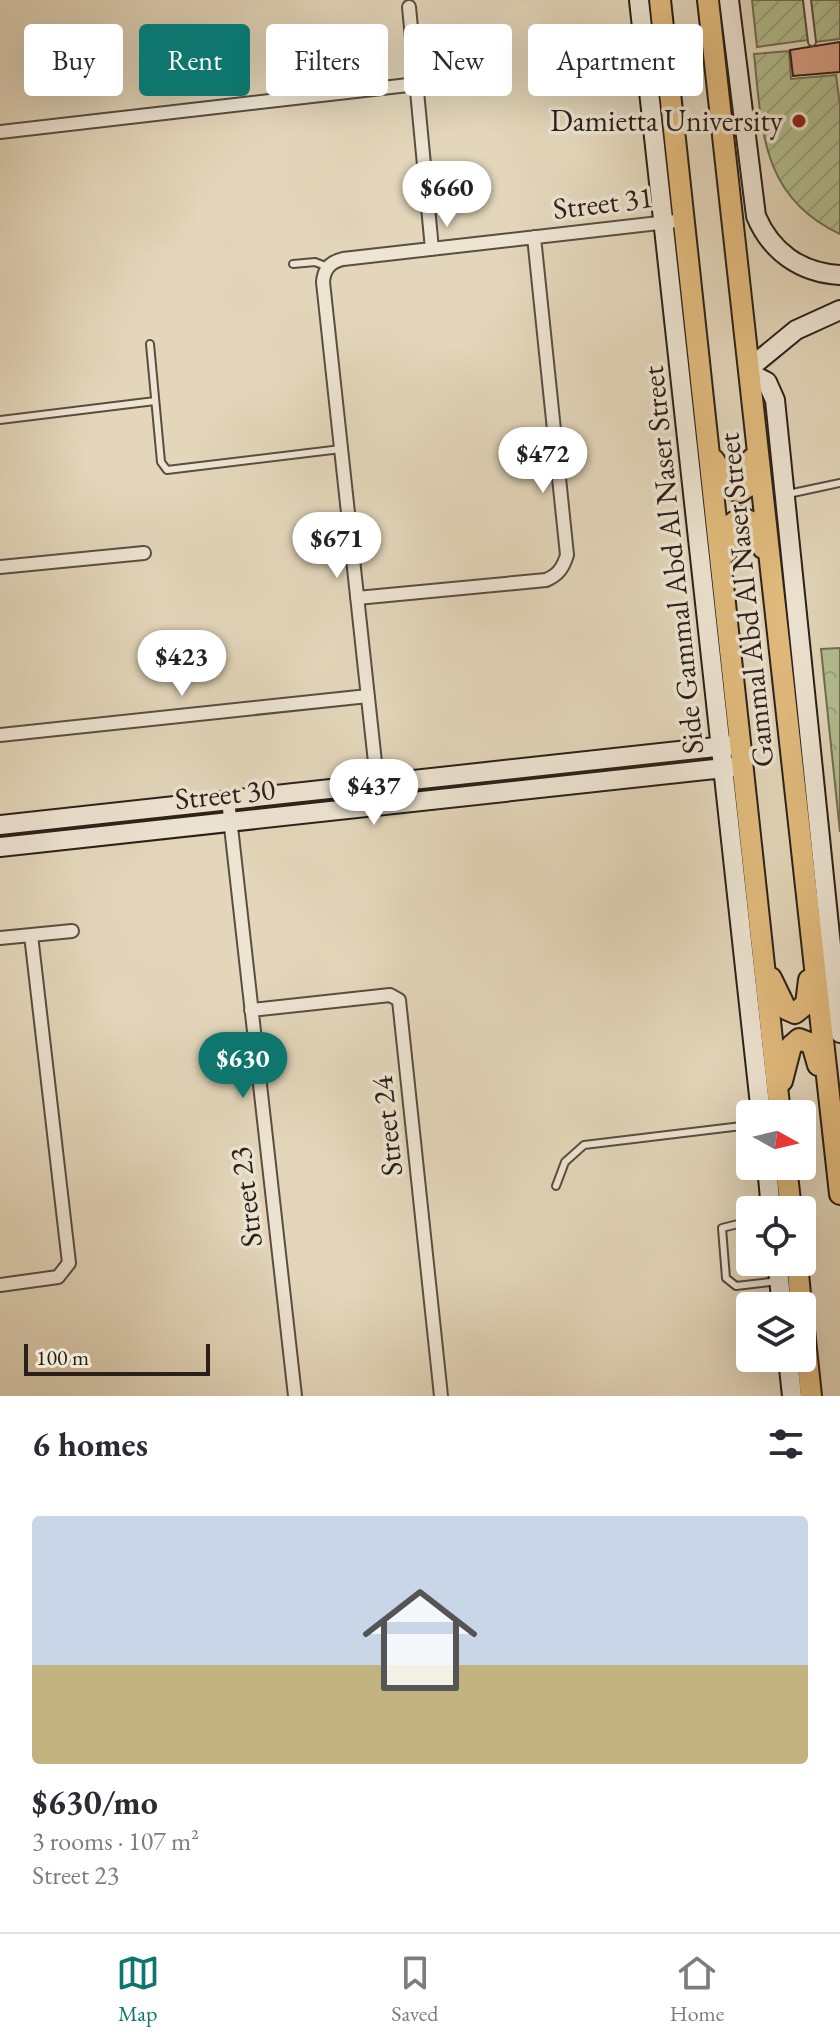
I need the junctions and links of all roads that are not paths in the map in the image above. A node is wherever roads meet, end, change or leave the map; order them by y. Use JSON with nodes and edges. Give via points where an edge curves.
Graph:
{"nodes":[{"id":1,"x":639,"y":0,"type":"edge"},
{"id":2,"x":660,"y":0,"type":"edge"},
{"id":3,"x":708,"y":0,"type":"edge"},
{"id":4,"x":729,"y":0,"type":"edge"},
{"id":5,"x":807,"y":0,"type":"edge"},
{"id":6,"x":409,"y":7,"type":"dead end"},
{"id":7,"x":411,"y":24,"type":"edge"},
{"id":8,"x":812,"y":42,"type":"dead end"},
{"id":9,"x":404,"y":85,"type":"edge"},
{"id":10,"x":418,"y":96,"type":"edge"},
{"id":11,"x":0,"y":132,"type":"edge"},
{"id":12,"x":685,"y":220,"type":"junction"},
{"id":13,"x":663,"y":223,"type":"junction"},
{"id":14,"x":534,"y":237,"type":"junction"},
{"id":15,"x":432,"y":249,"type":"junction"},
{"id":16,"x":293,"y":264,"type":"dead end"},
{"id":17,"x":328,"y":267,"type":"junction"},
{"id":18,"x":840,"y":275,"type":"edge"},
{"id":19,"x":840,"y":310,"type":"edge"},
{"id":20,"x":150,"y":344,"type":"dead end"},
{"id":21,"x":751,"y":370,"type":"junction"},
{"id":22,"x":155,"y":401,"type":"junction"},
{"id":23,"x":0,"y":420,"type":"edge"},
{"id":24,"x":757,"y":429,"type":"junction"},
{"id":25,"x":341,"y":449,"type":"junction"},
{"id":26,"x":710,"y":453,"type":"junction"},
{"id":27,"x":840,"y":483,"type":"edge"},
{"id":28,"x":784,"y":495,"type":"junction"},
{"id":29,"x":144,"y":553,"type":"dead end"},
{"id":30,"x":0,"y":567,"type":"edge"},
{"id":31,"x":722,"y":573,"type":"junction"},
{"id":32,"x":773,"y":574,"type":"junction"},
{"id":33,"x":357,"y":598,"type":"junction"},
{"id":34,"x":368,"y":696,"type":"junction"},
{"id":35,"x":800,"y":732,"type":"junction"},
{"id":36,"x":0,"y":735,"type":"edge"},
{"id":37,"x":731,"y":746,"type":"junction"},
{"id":38,"x":733,"y":767,"type":"junction"},
{"id":39,"x":377,"y":784,"type":"junction"},
{"id":40,"x":228,"y":800,"type":"junction"},
{"id":41,"x":380,"y":805,"type":"junction"},
{"id":42,"x":230,"y":822,"type":"junction"},
{"id":43,"x":0,"y":825,"type":"edge"},
{"id":44,"x":0,"y":847,"type":"edge"},
{"id":45,"x":72,"y":931,"type":"dead end"},
{"id":46,"x":31,"y":935,"type":"junction"},
{"id":47,"x":0,"y":938,"type":"edge"},
{"id":48,"x":813,"y":945,"type":"junction"},
{"id":49,"x":764,"y":964,"type":"junction"},
{"id":50,"x":251,"y":1010,"type":"junction"},
{"id":51,"x":840,"y":1033,"type":"edge"},
{"id":52,"x":760,"y":1100,"type":"edge"},
{"id":53,"x":778,"y":1100,"type":"edge"},
{"id":54,"x":780,"y":1100,"type":"edge"},
{"id":55,"x":831,"y":1108,"type":"junction"},
{"id":56,"x":736,"y":1127,"type":"edge"},
{"id":57,"x":556,"y":1186,"type":"dead end"},
{"id":58,"x":840,"y":1194,"type":"edge"},
{"id":59,"x":736,"y":1224,"type":"edge"},
{"id":60,"x":766,"y":1276,"type":"edge"},
{"id":61,"x":0,"y":1285,"type":"edge"},
{"id":62,"x":789,"y":1372,"type":"edge"},
{"id":63,"x":809,"y":1372,"type":"edge"},
{"id":64,"x":295,"y":1396,"type":"edge"},
{"id":65,"x":441,"y":1396,"type":"edge"},
{"id":66,"x":792,"y":1396,"type":"edge"},
{"id":67,"x":811,"y":1396,"type":"edge"}],
"edges":[{"from":1,"to":13,"type":"main road","name":"Side Gammal Abd Al Naser Street"},
{"from":2,"to":12,"type":"main road","name":"Gammal Abd Al Naser Street"},
{"from":3,"to":21,"type":"main road","name":"Gammal Abd Al Naser Street"},
{"from":4,"to":18,"type":"main road","via":[[756,216],[774,247],[794,262]]},
{"from":5,"to":8,"type":"lane"},
{"from":6,"to":7,"type":"street"},
{"from":9,"to":11,"type":"street"},
{"from":10,"to":15,"type":"street"},
{"from":12,"to":13,"type":"street","name":"Street 31"},
{"from":12,"to":26,"type":"main road","name":"Gammal Abd Al Naser Street"},
{"from":13,"to":14,"type":"street","name":"Street 31"},
{"from":13,"to":37,"type":"main road","name":"Side Gammal Abd Al Naser Street"},
{"from":14,"to":15,"type":"street","name":"Street 31"},
{"from":14,"to":33,"type":"street","via":[[564,563],[546,580]]},
{"from":15,"to":17,"type":"street","name":"Street 31","via":[[343,259]]},
{"from":16,"to":17,"type":"lane"},
{"from":17,"to":25,"type":"street","via":[[323,282]]},
{"from":19,"to":21,"type":"main road","via":[[796,330]]},
{"from":20,"to":22,"type":"lane"},
{"from":21,"to":24,"type":"main road","name":"Gammal Abd Al Naser Street"},
{"from":21,"to":28,"type":"main road","via":[[773,393]]},
{"from":22,"to":23,"type":"lane"},
{"from":22,"to":25,"type":"lane","via":[[161,462],[167,470]]},
{"from":24,"to":26,"type":"main road","via":[[749,483],[743,491],[730,488]]},
{"from":24,"to":32,"type":"main road","name":"Gammal Abd Al Naser Street"},
{"from":25,"to":33,"type":"street"},
{"from":26,"to":31,"type":"main road","name":"Gammal Abd Al Naser Street"},
{"from":27,"to":28,"type":"lane"},
{"from":28,"to":35,"type":"main road"},
{"from":29,"to":30,"type":"street"},
{"from":31,"to":32,"type":"main road","via":[[732,524],[744,516],[753,523]]},
{"from":31,"to":37,"type":"main road","name":"Gammal Abd Al Naser Street"},
{"from":32,"to":35,"type":"main road","name":"Gammal Abd Al Naser Street"},
{"from":33,"to":34,"type":"street"},
{"from":34,"to":36,"type":"street"},
{"from":34,"to":39,"type":"street"},
{"from":35,"to":48,"type":"main road","name":"Gammal Abd Al Naser Street"},
{"from":35,"to":51,"type":"main road"},
{"from":37,"to":38,"type":"main road","name":"Gammal Abd Al Naser Street"},
{"from":37,"to":39,"type":"main road","name":"Street 30"},
{"from":38,"to":41,"type":"main road","name":"Street 30"},
{"from":38,"to":49,"type":"main road","name":"Gammal Abd Al Naser Street"},
{"from":38,"to":52,"type":"main road","name":"Side Gammal Abd Al Naser Street"},
{"from":39,"to":40,"type":"main road","name":"Street 30"},
{"from":39,"to":41,"type":"street"},
{"from":40,"to":42,"type":"street","name":"Street 23"},
{"from":40,"to":43,"type":"main road","name":"Street 30"},
{"from":41,"to":42,"type":"main road","name":"Street 30"},
{"from":42,"to":44,"type":"main road","name":"Street 30"},
{"from":42,"to":50,"type":"street","name":"Street 23"},
{"from":45,"to":46,"type":"street"},
{"from":46,"to":47,"type":"street"},
{"from":46,"to":61,"type":"street","via":[[69,1263],[58,1277]]},
{"from":48,"to":49,"type":"main road","via":[[806,1004],[800,1012],[786,1009]]},
{"from":48,"to":55,"type":"main road","name":"Gammal Abd Al Naser Street"},
{"from":49,"to":53,"type":"main road","name":"Gammal Abd Al Naser Street"},
{"from":50,"to":64,"type":"street","name":"Street 23"},
{"from":50,"to":65,"type":"street","name":"Street 24","via":[[390,995],[399,1000]]},
{"from":54,"to":55,"type":"main road","via":[[791,1046],[804,1039],[812,1044]]},
{"from":55,"to":58,"type":"main road","name":"Gammal Abd Al Naser Street"},
{"from":56,"to":57,"type":"lane","via":[[584,1145],[565,1162]]},
{"from":59,"to":60,"type":"lane","via":[[722,1228],[726,1278],[736,1286]]},
{"from":62,"to":66,"type":"main road"},
{"from":63,"to":67,"type":"main road"}]}
